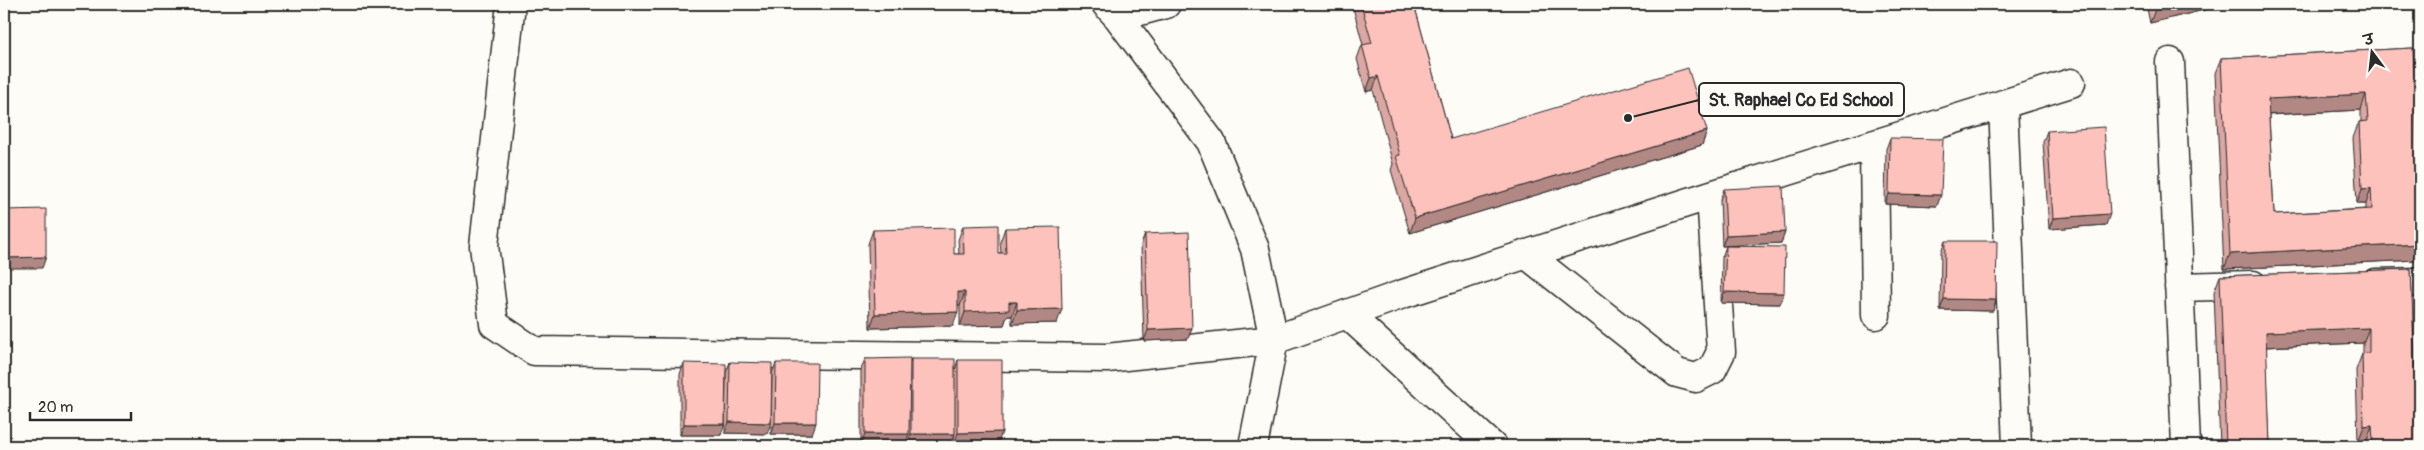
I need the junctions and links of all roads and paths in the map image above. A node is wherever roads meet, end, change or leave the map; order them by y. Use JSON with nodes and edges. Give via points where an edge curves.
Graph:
{"nodes":[{"id":1,"x":512,"y":4,"type":"edge"},
{"id":2,"x":1166,"y":4,"type":"edge"},
{"id":3,"x":1112,"y":10,"type":"edge"},
{"id":4,"x":2170,"y":62,"type":"dead end"},
{"id":5,"x":2071,"y":83,"type":"dead end"},
{"id":6,"x":2003,"y":104,"type":"junction"},
{"id":7,"x":1874,"y":146,"type":"junction"},
{"id":8,"x":1711,"y":195,"type":"junction"},
{"id":9,"x":1526,"y":254,"type":"junction"},
{"id":10,"x":2420,"y":282,"type":"edge"},
{"id":11,"x":2353,"y":284,"type":"edge"},
{"id":12,"x":2276,"y":285,"type":"edge"},
{"id":13,"x":2179,"y":287,"type":"junction"},
{"id":14,"x":1348,"y":314,"type":"junction"},
{"id":15,"x":1876,"y":315,"type":"dead end"},
{"id":16,"x":1274,"y":340,"type":"junction"},
{"id":17,"x":1253,"y":446,"type":"edge"},
{"id":18,"x":1492,"y":446,"type":"edge"},
{"id":19,"x":2016,"y":446,"type":"edge"},
{"id":20,"x":2186,"y":446,"type":"edge"}],
"edges":[{"from":1,"to":16,"type":"street","via":[[484,246],[494,324],[534,351],[1107,358]]},
{"from":2,"to":3,"type":"street"},
{"from":3,"to":16,"type":"street","via":[[1211,142],[1255,249]]},
{"from":4,"to":13,"type":"street"},
{"from":5,"to":6,"type":"street"},
{"from":6,"to":7,"type":"street"},
{"from":6,"to":19,"type":"street"},
{"from":7,"to":8,"type":"street"},
{"from":7,"to":15,"type":"street"},
{"from":8,"to":9,"type":"street"},
{"from":8,"to":9,"type":"street","via":[[1721,352],[1712,370],[1696,378],[1676,373]]},
{"from":9,"to":14,"type":"street"},
{"from":10,"to":11,"type":"street"},
{"from":12,"to":13,"type":"street"},
{"from":13,"to":20,"type":"street"},
{"from":14,"to":16,"type":"street"},
{"from":14,"to":18,"type":"street"},
{"from":16,"to":17,"type":"street"}]}
